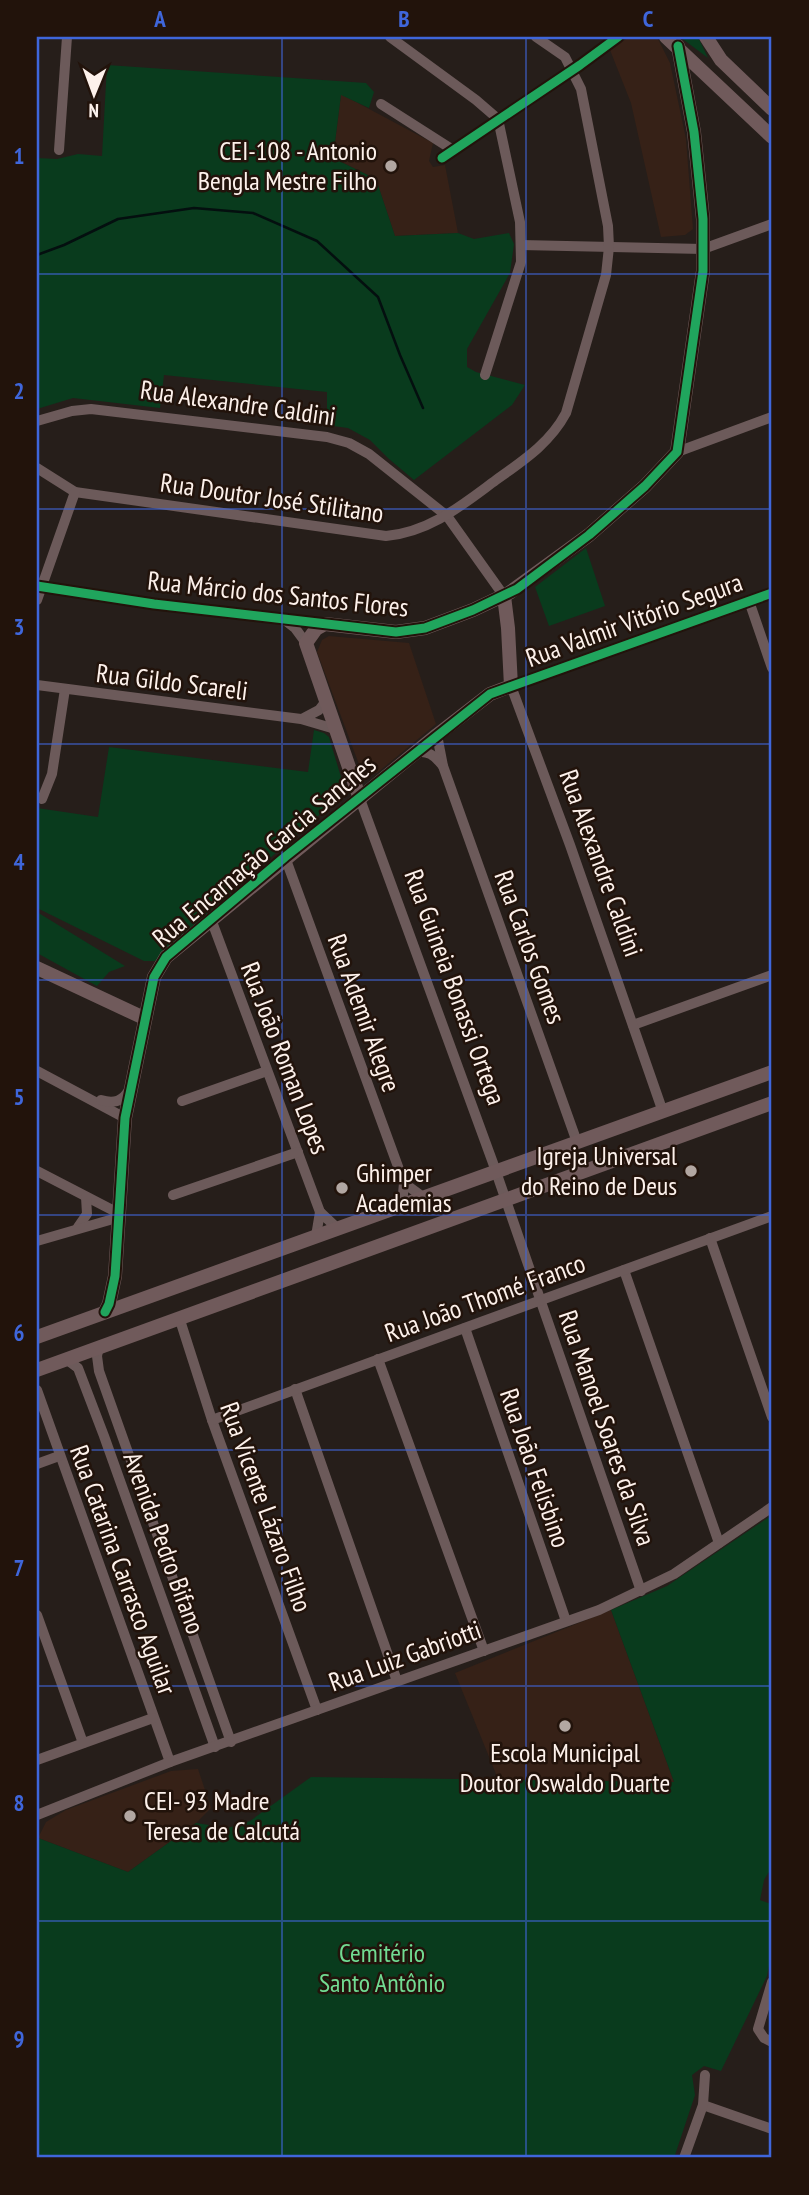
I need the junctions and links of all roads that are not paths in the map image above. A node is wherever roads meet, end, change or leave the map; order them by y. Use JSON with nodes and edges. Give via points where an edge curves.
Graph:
{"nodes":[{"id":1,"x":67,"y":37,"type":"edge"},
{"id":2,"x":390,"y":37,"type":"edge"},
{"id":3,"x":536,"y":37,"type":"edge"},
{"id":4,"x":618,"y":37,"type":"edge"},
{"id":5,"x":706,"y":37,"type":"edge"},
{"id":6,"x":672,"y":41,"type":"edge"},
{"id":7,"x":573,"y":70,"type":"junction"},
{"id":8,"x":381,"y":104,"type":"dead end"},
{"id":9,"x":772,"y":109,"type":"edge"},
{"id":10,"x":498,"y":119,"type":"junction"},
{"id":11,"x":772,"y":137,"type":"edge"},
{"id":12,"x":59,"y":150,"type":"dead end"},
{"id":13,"x":453,"y":150,"type":"junction"},
{"id":14,"x":442,"y":158,"type":"dead end"},
{"id":15,"x":772,"y":224,"type":"edge"},
{"id":16,"x":521,"y":245,"type":"junction"},
{"id":17,"x":609,"y":247,"type":"junction"},
{"id":18,"x":703,"y":248,"type":"junction"},
{"id":19,"x":485,"y":375,"type":"dead end"},
{"id":20,"x":772,"y":417,"type":"edge"},
{"id":21,"x":37,"y":421,"type":"edge"},
{"id":22,"x":677,"y":452,"type":"junction"},
{"id":23,"x":37,"y":468,"type":"edge"},
{"id":24,"x":75,"y":492,"type":"junction"},
{"id":25,"x":447,"y":516,"type":"junction"},
{"id":26,"x":39,"y":586,"type":"edge"},
{"id":27,"x":772,"y":593,"type":"edge"},
{"id":28,"x":504,"y":596,"type":"junction"},
{"id":29,"x":37,"y":600,"type":"edge"},
{"id":30,"x":749,"y":601,"type":"junction"},
{"id":31,"x":473,"y":610,"type":"junction"},
{"id":32,"x":283,"y":619,"type":"junction"},
{"id":33,"x":326,"y":624,"type":"junction"},
{"id":34,"x":508,"y":628,"type":"junction"},
{"id":35,"x":306,"y":643,"type":"junction"},
{"id":36,"x":772,"y":668,"type":"edge"},
{"id":37,"x":37,"y":685,"type":"edge"},
{"id":38,"x":511,"y":686,"type":"junction"},
{"id":39,"x":65,"y":689,"type":"junction"},
{"id":40,"x":326,"y":701,"type":"junction"},
{"id":41,"x":301,"y":719,"type":"junction"},
{"id":42,"x":335,"y":729,"type":"junction"},
{"id":43,"x":438,"y":735,"type":"junction"},
{"id":44,"x":414,"y":754,"type":"junction"},
{"id":45,"x":443,"y":766,"type":"junction"},
{"id":46,"x":349,"y":767,"type":"junction"},
{"id":47,"x":381,"y":782,"type":"junction"},
{"id":48,"x":42,"y":799,"type":"dead end"},
{"id":49,"x":360,"y":799,"type":"junction"},
{"id":50,"x":337,"y":817,"type":"junction"},
{"id":51,"x":367,"y":820,"type":"junction"},
{"id":52,"x":285,"y":857,"type":"junction"},
{"id":53,"x":211,"y":919,"type":"junction"},
{"id":54,"x":37,"y":968,"type":"edge"},
{"id":55,"x":772,"y":975,"type":"edge"},
{"id":56,"x":153,"y":977,"type":"junction"},
{"id":57,"x":114,"y":1006,"type":"junction"},
{"id":58,"x":144,"y":1018,"type":"junction"},
{"id":59,"x":633,"y":1025,"type":"junction"},
{"id":60,"x":37,"y":1071,"type":"edge"},
{"id":61,"x":267,"y":1071,"type":"junction"},
{"id":62,"x":772,"y":1072,"type":"edge"},
{"id":63,"x":130,"y":1088,"type":"junction"},
{"id":64,"x":84,"y":1095,"type":"junction"},
{"id":65,"x":182,"y":1101,"type":"dead end"},
{"id":66,"x":110,"y":1102,"type":"junction"},
{"id":67,"x":772,"y":1103,"type":"edge"},
{"id":68,"x":126,"y":1111,"type":"junction"},
{"id":69,"x":663,"y":1112,"type":"junction"},
{"id":70,"x":577,"y":1142,"type":"junction"},
{"id":71,"x":298,"y":1152,"type":"junction"},
{"id":72,"x":37,"y":1171,"type":"edge"},
{"id":73,"x":496,"y":1171,"type":"junction"},
{"id":74,"x":122,"y":1181,"type":"junction"},
{"id":75,"x":404,"y":1184,"type":"junction"},
{"id":76,"x":173,"y":1195,"type":"dead end"},
{"id":77,"x":86,"y":1197,"type":"junction"},
{"id":78,"x":423,"y":1197,"type":"junction"},
{"id":79,"x":506,"y":1199,"type":"junction"},
{"id":80,"x":402,"y":1205,"type":"junction"},
{"id":81,"x":320,"y":1212,"type":"junction"},
{"id":82,"x":120,"y":1215,"type":"junction"},
{"id":83,"x":772,"y":1216,"type":"edge"},
{"id":84,"x":78,"y":1227,"type":"junction"},
{"id":85,"x":337,"y":1228,"type":"junction"},
{"id":86,"x":316,"y":1236,"type":"junction"},
{"id":87,"x":710,"y":1238,"type":"junction"},
{"id":88,"x":37,"y":1241,"type":"edge"},
{"id":89,"x":118,"y":1243,"type":"junction"},
{"id":90,"x":624,"y":1270,"type":"junction"},
{"id":91,"x":116,"y":1276,"type":"junction"},
{"id":92,"x":139,"y":1299,"type":"junction"},
{"id":93,"x":541,"y":1300,"type":"junction"},
{"id":94,"x":105,"y":1312,"type":"junction"},
{"id":95,"x":179,"y":1317,"type":"junction"},
{"id":96,"x":86,"y":1319,"type":"junction"},
{"id":97,"x":465,"y":1328,"type":"junction"},
{"id":98,"x":37,"y":1337,"type":"edge"},
{"id":99,"x":37,"y":1344,"type":"edge"},
{"id":100,"x":99,"y":1347,"type":"junction"},
{"id":101,"x":65,"y":1359,"type":"junction"},
{"id":102,"x":378,"y":1359,"type":"junction"},
{"id":103,"x":40,"y":1369,"type":"edge"},
{"id":104,"x":295,"y":1389,"type":"junction"},
{"id":105,"x":37,"y":1390,"type":"edge"},
{"id":106,"x":772,"y":1417,"type":"edge"},
{"id":107,"x":212,"y":1420,"type":"junction"},
{"id":108,"x":120,"y":1429,"type":"junction"},
{"id":109,"x":104,"y":1436,"type":"junction"},
{"id":110,"x":59,"y":1456,"type":"junction"},
{"id":111,"x":37,"y":1464,"type":"edge"},
{"id":112,"x":772,"y":1507,"type":"edge"},
{"id":113,"x":719,"y":1543,"type":"junction"},
{"id":114,"x":641,"y":1591,"type":"junction"},
{"id":115,"x":37,"y":1615,"type":"edge"},
{"id":116,"x":566,"y":1621,"type":"junction"},
{"id":117,"x":484,"y":1651,"type":"junction"},
{"id":118,"x":397,"y":1681,"type":"junction"},
{"id":119,"x":317,"y":1710,"type":"junction"},
{"id":120,"x":153,"y":1718,"type":"junction"},
{"id":121,"x":231,"y":1742,"type":"junction"},
{"id":122,"x":83,"y":1743,"type":"junction"},
{"id":123,"x":215,"y":1747,"type":"junction"},
{"id":124,"x":37,"y":1760,"type":"edge"},
{"id":125,"x":170,"y":1762,"type":"junction"},
{"id":126,"x":37,"y":1815,"type":"edge"},
{"id":127,"x":772,"y":1982,"type":"edge"},
{"id":128,"x":772,"y":2042,"type":"edge"},
{"id":129,"x":705,"y":2075,"type":"dead end"},
{"id":130,"x":703,"y":2105,"type":"junction"},
{"id":131,"x":772,"y":2129,"type":"edge"},
{"id":132,"x":684,"y":2158,"type":"edge"}],
"edges":[{"from":1,"to":12,"type":"street"},
{"from":2,"to":10,"type":"street"},
{"from":3,"to":7,"type":"street","name":"Rua Doutor José Stilitano","via":[[565,57]]},
{"from":4,"to":7,"type":"street"},
{"from":5,"to":9,"type":"street","via":[[721,60]]},
{"from":6,"to":11,"type":"street"},
{"from":6,"to":18,"type":"street","via":[[694,132]]},
{"from":7,"to":10,"type":"street"},
{"from":7,"to":17,"type":"street","name":"Rua Doutor José Stilitano","via":[[591,130]]},
{"from":8,"to":13,"type":"street"},
{"from":10,"to":13,"type":"street"},
{"from":10,"to":16,"type":"street"},
{"from":13,"to":14,"type":"street"},
{"from":15,"to":18,"type":"street"},
{"from":16,"to":17,"type":"street"},
{"from":16,"to":19,"type":"street","via":[[520,262]]},
{"from":17,"to":18,"type":"street"},
{"from":17,"to":25,"type":"street","name":"Rua Doutor José Stilitano","via":[[606,275],[557,430],[541,447]]},
{"from":18,"to":22,"type":"street","via":[[699,308]]},
{"from":20,"to":22,"type":"street"},
{"from":21,"to":25,"type":"street","name":"Rua Alexandre Caldini","via":[[72,411],[111,410],[327,437],[369,454]]},
{"from":22,"to":28,"type":"street","name":"Rua Márcio dos Santos Flores","via":[[589,535]]},
{"from":23,"to":24,"type":"street","name":"Rua Doutor José Stilitano"},
{"from":24,"to":25,"type":"street","name":"Rua Doutor José Stilitano","via":[[386,536],[404,534]]},
{"from":24,"to":26,"type":"street"},
{"from":25,"to":28,"type":"street","name":"Rua Alexandre Caldini"},
{"from":26,"to":29,"type":"street"},
{"from":26,"to":32,"type":"street","name":"Rua Márcio dos Santos Flores"},
{"from":27,"to":30,"type":"street","name":"Rua Valmir Vitório Segura"},
{"from":28,"to":31,"type":"street","name":"Rua Márcio dos Santos Flores"},
{"from":28,"to":34,"type":"street","name":"Rua Alexandre Caldini"},
{"from":30,"to":36,"type":"street"},
{"from":30,"to":38,"type":"street","name":"Rua Valmir Vitório Segura"},
{"from":31,"to":33,"type":"street","name":"Rua Márcio dos Santos Flores","via":[[425,628],[396,632]]},
{"from":31,"to":34,"type":"street","via":[[492,611]]},
{"from":32,"to":33,"type":"street","name":"Rua Márcio dos Santos Flores"},
{"from":32,"to":35,"type":"street","name":"Rua Guineia Bonassi Ortega"},
{"from":33,"to":35,"type":"street"},
{"from":34,"to":38,"type":"street","name":"Rua Alexandre Caldini"},
{"from":35,"to":40,"type":"street","name":"Rua Guineia Bonassi Ortega"},
{"from":37,"to":39,"type":"street","name":"Rua Gildo Scareli"},
{"from":38,"to":43,"type":"street","name":"Rua Encarnação Garcia Sanches","via":[[490,694]]},
{"from":38,"to":59,"type":"street","name":"Rua Alexandre Caldini"},
{"from":39,"to":41,"type":"street","name":"Rua Gildo Scareli"},
{"from":39,"to":48,"type":"street","via":[[52,774]]},
{"from":40,"to":41,"type":"street"},
{"from":40,"to":42,"type":"street","name":"Rua Guineia Bonassi Ortega"},
{"from":41,"to":42,"type":"street","name":"Rua Gildo Scareli"},
{"from":42,"to":46,"type":"street","name":"Rua Guineia Bonassi Ortega"},
{"from":43,"to":44,"type":"street","name":"Rua Encarnação Garcia Sanches"},
{"from":43,"to":45,"type":"street","name":"Rua Carlos Gomes"},
{"from":44,"to":45,"type":"street","via":[[433,755]]},
{"from":44,"to":47,"type":"street","name":"Rua Encarnação Garcia Sanches"},
{"from":45,"to":70,"type":"street","name":"Rua Carlos Gomes"},
{"from":46,"to":47,"type":"street","via":[[361,779]]},
{"from":46,"to":49,"type":"street","name":"Rua Guineia Bonassi Ortega"},
{"from":47,"to":49,"type":"street","name":"Rua Encarnação Garcia Sanches"},
{"from":49,"to":50,"type":"street","name":"Rua Encarnação Garcia Sanches"},
{"from":49,"to":51,"type":"street","name":"Rua Guineia Bonassi Ortega"},
{"from":50,"to":51,"type":"street","via":[[354,813]]},
{"from":50,"to":52,"type":"street","name":"Rua Encarnação Garcia Sanches"},
{"from":51,"to":73,"type":"street","name":"Rua Guineia Bonassi Ortega"},
{"from":52,"to":53,"type":"street","name":"Rua Encarnação Garcia Sanches"},
{"from":52,"to":75,"type":"street","name":"Rua Ademir Alegre"},
{"from":53,"to":56,"type":"street","name":"Rua Encarnação Garcia Sanches","via":[[166,957]]},
{"from":53,"to":61,"type":"street","name":"Rua João Roman Lopes"},
{"from":54,"to":57,"type":"street"},
{"from":55,"to":59,"type":"street"},
{"from":56,"to":57,"type":"street","via":[[138,1000]]},
{"from":56,"to":58,"type":"street","name":"Rua Encarnação Garcia Sanches"},
{"from":57,"to":58,"type":"street"},
{"from":58,"to":63,"type":"street","name":"Rua Encarnação Garcia Sanches"},
{"from":59,"to":69,"type":"street","name":"Rua Alexandre Caldini"},
{"from":60,"to":64,"type":"street"},
{"from":61,"to":65,"type":"street"},
{"from":61,"to":71,"type":"street","name":"Rua João Roman Lopes"},
{"from":62,"to":69,"type":"street"},
{"from":63,"to":66,"type":"street","via":[[126,1096]]},
{"from":63,"to":68,"type":"street","name":"Rua Encarnação Garcia Sanches"},
{"from":64,"to":66,"type":"street"},
{"from":64,"to":68,"type":"street"},
{"from":66,"to":68,"type":"street"},
{"from":67,"to":79,"type":"street"},
{"from":68,"to":74,"type":"street","name":"Rua Encarnação Garcia Sanches"},
{"from":69,"to":70,"type":"street"},
{"from":70,"to":73,"type":"street"},
{"from":71,"to":76,"type":"street"},
{"from":71,"to":81,"type":"street","name":"Rua João Roman Lopes"},
{"from":72,"to":77,"type":"street"},
{"from":73,"to":78,"type":"street"},
{"from":73,"to":79,"type":"street","name":"Rua Guineia Bonassi Ortega"},
{"from":74,"to":77,"type":"street","via":[[113,1195]]},
{"from":74,"to":82,"type":"street","name":"Rua Encarnação Garcia Sanches"},
{"from":75,"to":78,"type":"street"},
{"from":75,"to":80,"type":"street","name":"Rua Ademir Alegre"},
{"from":77,"to":82,"type":"street"},
{"from":77,"to":84,"type":"street","via":[[87,1214]]},
{"from":78,"to":80,"type":"street"},
{"from":79,"to":93,"type":"street","name":"Rua Manoel Soares da Silva"},
{"from":79,"to":95,"type":"street"},
{"from":80,"to":85,"type":"street"},
{"from":81,"to":85,"type":"street","name":"Rua João Roman Lopes"},
{"from":81,"to":86,"type":"street","name":"Rua João Roman Lopes"},
{"from":82,"to":84,"type":"street"},
{"from":82,"to":89,"type":"street","name":"Rua Encarnação Garcia Sanches"},
{"from":83,"to":87,"type":"street","name":"Rua João Thomé Franco"},
{"from":84,"to":88,"type":"street"},
{"from":84,"to":89,"type":"street","via":[[110,1230]]},
{"from":85,"to":86,"type":"street"},
{"from":86,"to":92,"type":"street"},
{"from":87,"to":90,"type":"street","name":"Rua João Thomé Franco"},
{"from":87,"to":106,"type":"street"},
{"from":89,"to":91,"type":"street","name":"Rua Encarnação Garcia Sanches"},
{"from":90,"to":93,"type":"street","name":"Rua João Thomé Franco"},
{"from":90,"to":113,"type":"street"},
{"from":91,"to":92,"type":"street","via":[[123,1295]]},
{"from":91,"to":94,"type":"street","name":"Rua Encarnação Garcia Sanches"},
{"from":92,"to":94,"type":"street"},
{"from":93,"to":97,"type":"street","name":"Rua João Thomé Franco"},
{"from":93,"to":114,"type":"street","name":"Rua Manoel Soares da Silva"},
{"from":94,"to":96,"type":"street"},
{"from":95,"to":100,"type":"street"},
{"from":95,"to":107,"type":"street","name":"Rua Vicente Lázaro Filho"},
{"from":96,"to":98,"type":"street"},
{"from":96,"to":99,"type":"street"},
{"from":97,"to":102,"type":"street","name":"Rua João Thomé Franco"},
{"from":97,"to":116,"type":"street","name":"Rua João Felisbino"},
{"from":100,"to":101,"type":"street"},
{"from":100,"to":108,"type":"street","name":"Avenida Pedro Bifano","via":[[99,1371]]},
{"from":101,"to":103,"type":"street"},
{"from":101,"to":109,"type":"street","name":"Avenida Pedro Bifano","via":[[78,1368]]},
{"from":102,"to":104,"type":"street","name":"Rua João Thomé Franco"},
{"from":102,"to":117,"type":"street"},
{"from":103,"to":105,"type":"street","name":"Rua Catarina Carrasco Aguilar"},
{"from":104,"to":107,"type":"street","name":"Rua João Thomé Franco"},
{"from":104,"to":118,"type":"street"},
{"from":105,"to":110,"type":"street","name":"Rua Catarina Carrasco Aguilar"},
{"from":107,"to":119,"type":"street","name":"Rua Vicente Lázaro Filho"},
{"from":108,"to":109,"type":"street"},
{"from":108,"to":121,"type":"street","name":"Avenida Pedro Bifano"},
{"from":109,"to":123,"type":"street","name":"Avenida Pedro Bifano"},
{"from":110,"to":111,"type":"street"},
{"from":110,"to":120,"type":"street","name":"Rua Catarina Carrasco Aguilar"},
{"from":112,"to":113,"type":"street","name":"Rua Luiz Gabriotti"},
{"from":113,"to":114,"type":"street","name":"Rua Luiz Gabriotti"},
{"from":114,"to":116,"type":"street","name":"Rua Luiz Gabriotti"},
{"from":115,"to":122,"type":"street"},
{"from":116,"to":117,"type":"street","name":"Rua Luiz Gabriotti"},
{"from":117,"to":118,"type":"street","name":"Rua Luiz Gabriotti"},
{"from":118,"to":119,"type":"street","name":"Rua Luiz Gabriotti"},
{"from":119,"to":121,"type":"street","name":"Rua Luiz Gabriotti"},
{"from":120,"to":122,"type":"street"},
{"from":120,"to":125,"type":"street","name":"Rua Catarina Carrasco Aguilar"},
{"from":121,"to":123,"type":"street","name":"Rua Luiz Gabriotti"},
{"from":122,"to":124,"type":"street"},
{"from":123,"to":125,"type":"street","name":"Rua Luiz Gabriotti"},
{"from":125,"to":126,"type":"street","name":"Rua Luiz Gabriotti"},
{"from":127,"to":128,"type":"street","via":[[758,2029]]},
{"from":129,"to":130,"type":"street"},
{"from":130,"to":131,"type":"street"},
{"from":130,"to":132,"type":"street"}]}
